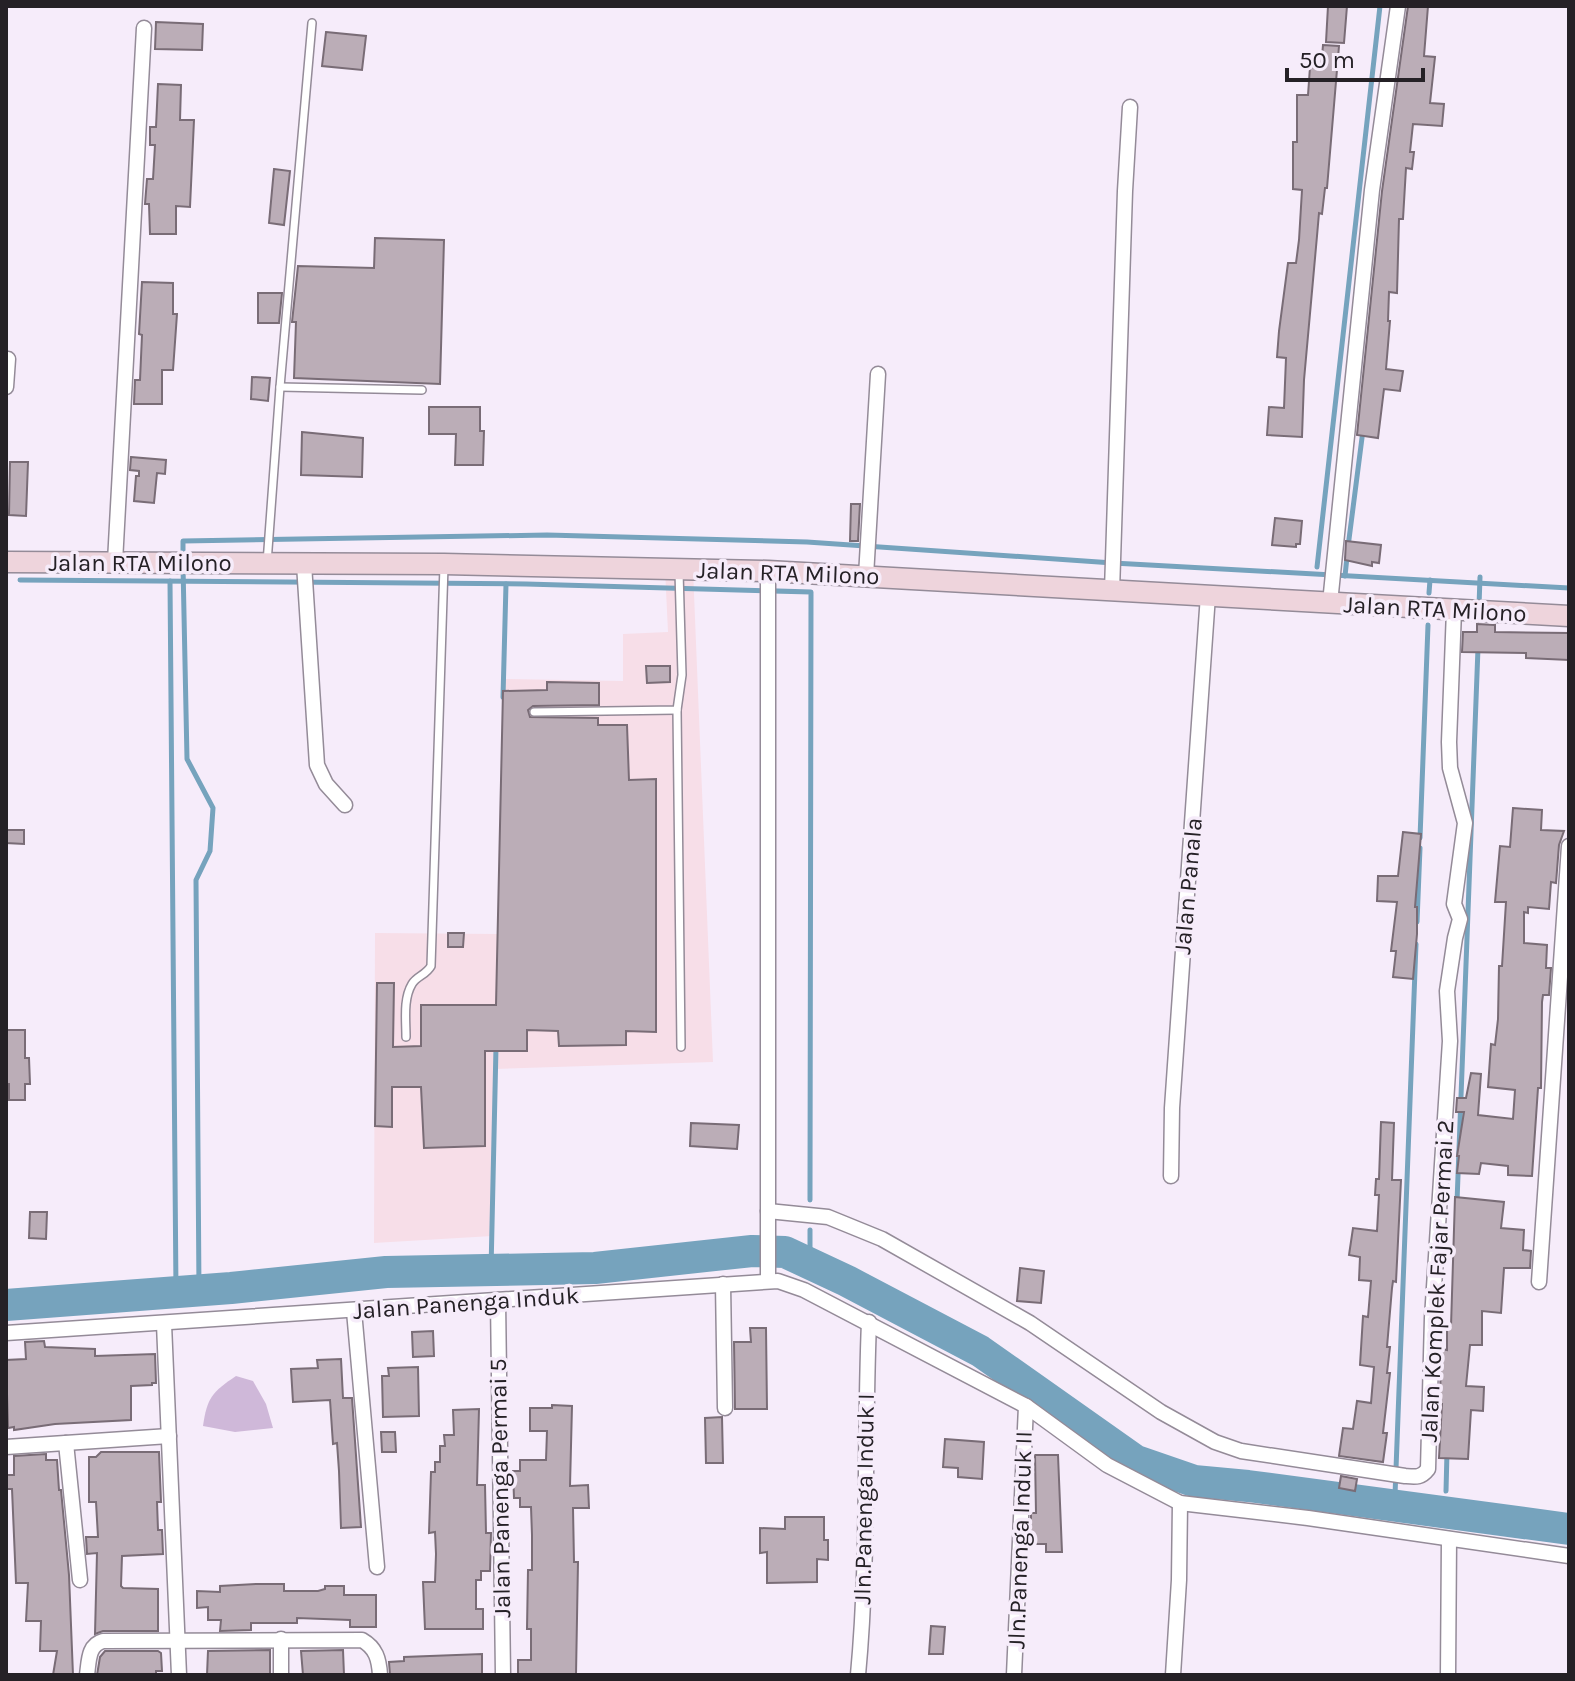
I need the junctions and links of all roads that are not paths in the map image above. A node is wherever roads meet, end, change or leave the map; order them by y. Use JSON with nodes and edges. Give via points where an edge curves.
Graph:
{"nodes":[{"id":1,"x":1398,"y":6,"type":"edge"},
{"id":2,"x":312,"y":23,"type":"dead end"},
{"id":3,"x":144,"y":28,"type":"dead end"},
{"id":4,"x":1130,"y":107,"type":"dead end"},
{"id":5,"x":8,"y":359,"type":"dead end"},
{"id":6,"x":878,"y":374,"type":"dead end"},
{"id":7,"x":6,"y":387,"type":"edge"},
{"id":8,"x":280,"y":387,"type":"junction"},
{"id":9,"x":422,"y":390,"type":"dead end"},
{"id":10,"x":6,"y":562,"type":"edge"},
{"id":11,"x":115,"y":562,"type":"junction"},
{"id":12,"x":267,"y":564,"type":"junction"},
{"id":13,"x":304,"y":564,"type":"junction"},
{"id":14,"x":444,"y":570,"type":"junction"},
{"id":15,"x":768,"y":571,"type":"junction"},
{"id":16,"x":679,"y":575,"type":"junction"},
{"id":17,"x":866,"y":576,"type":"junction"},
{"id":18,"x":1112,"y":591,"type":"junction"},
{"id":19,"x":1208,"y":595,"type":"junction"},
{"id":20,"x":1330,"y":603,"type":"junction"},
{"id":21,"x":1454,"y":610,"type":"junction"},
{"id":22,"x":1569,"y":616,"type":"edge"},
{"id":23,"x":677,"y":710,"type":"junction"},
{"id":24,"x":534,"y":712,"type":"dead end"},
{"id":25,"x":345,"y":805,"type":"dead end"},
{"id":26,"x":1569,"y":846,"type":"edge"},
{"id":27,"x":406,"y":1037,"type":"dead end"},
{"id":28,"x":681,"y":1047,"type":"dead end"},
{"id":29,"x":1171,"y":1176,"type":"dead end"},
{"id":30,"x":768,"y":1211,"type":"junction"},
{"id":31,"x":768,"y":1275,"type":"junction"},
{"id":32,"x":1539,"y":1282,"type":"dead end"},
{"id":33,"x":723,"y":1284,"type":"junction"},
{"id":34,"x":498,"y":1300,"type":"junction"},
{"id":35,"x":354,"y":1311,"type":"junction"},
{"id":36,"x":869,"y":1322,"type":"junction"},
{"id":37,"x":164,"y":1324,"type":"junction"},
{"id":38,"x":6,"y":1333,"type":"edge"},
{"id":39,"x":1026,"y":1406,"type":"junction"},
{"id":40,"x":725,"y":1408,"type":"dead end"},
{"id":41,"x":169,"y":1436,"type":"junction"},
{"id":42,"x":66,"y":1443,"type":"junction"},
{"id":43,"x":6,"y":1447,"type":"edge"},
{"id":44,"x":1180,"y":1503,"type":"junction"},
{"id":45,"x":1449,"y":1539,"type":"junction"},
{"id":46,"x":1569,"y":1556,"type":"edge"},
{"id":47,"x":377,"y":1567,"type":"dead end"},
{"id":48,"x":80,"y":1580,"type":"dead end"},
{"id":49,"x":179,"y":1639,"type":"junction"},
{"id":50,"x":281,"y":1639,"type":"junction"},
{"id":51,"x":87,"y":1675,"type":"edge"},
{"id":52,"x":179,"y":1675,"type":"edge"},
{"id":53,"x":281,"y":1675,"type":"edge"},
{"id":54,"x":380,"y":1675,"type":"edge"},
{"id":55,"x":503,"y":1675,"type":"edge"},
{"id":56,"x":858,"y":1675,"type":"edge"},
{"id":57,"x":1014,"y":1675,"type":"edge"},
{"id":58,"x":1173,"y":1675,"type":"edge"},
{"id":59,"x":1448,"y":1675,"type":"edge"}],
"edges":[{"from":1,"to":20,"type":"street","via":[[1372,190]]},
{"from":2,"to":8,"type":"lane"},
{"from":3,"to":11,"type":"street"},
{"from":4,"to":18,"type":"street"},
{"from":5,"to":7,"type":"street"},
{"from":6,"to":17,"type":"street"},
{"from":8,"to":9,"type":"lane"},
{"from":8,"to":12,"type":"lane"},
{"from":10,"to":11,"type":"street","name":"Jalan RTA Milono"},
{"from":11,"to":12,"type":"street","name":"Jalan RTA Milono"},
{"from":12,"to":13,"type":"street","name":"Jalan RTA Milono"},
{"from":13,"to":14,"type":"street","name":"Jalan RTA Milono"},
{"from":13,"to":25,"type":"street","via":[[317,765]]},
{"from":14,"to":16,"type":"street","name":"Jalan RTA Milono"},
{"from":14,"to":27,"type":"lane","via":[[431,966],[414,980],[407,995]]},
{"from":15,"to":16,"type":"street","name":"Jalan RTA Milono"},
{"from":15,"to":17,"type":"street","name":"Jalan RTA Milono"},
{"from":15,"to":30,"type":"street"},
{"from":16,"to":23,"type":"lane","via":[[682,675]]},
{"from":17,"to":18,"type":"street","name":"Jalan RTA Milono"},
{"from":18,"to":19,"type":"street","name":"Jalan RTA Milono"},
{"from":19,"to":20,"type":"street","name":"Jalan RTA Milono"},
{"from":19,"to":29,"type":"street","name":"Jalan Panala"},
{"from":20,"to":21,"type":"street","name":"Jalan RTA Milono"},
{"from":21,"to":22,"type":"street","name":"Jalan RTA Milono"},
{"from":21,"to":30,"type":"street","name":"Jalan Komplek Fajar Permai 2","via":[[1450,768],[1465,823],[1454,904],[1460,919],[1447,991],[1450,1041],[1424,1474],[1405,1476],[1241,1451],[1215,1442],[1030,1323],[882,1239],[828,1217]]},
{"from":23,"to":24,"type":"lane"},
{"from":23,"to":28,"type":"lane"},
{"from":26,"to":32,"type":"street"},
{"from":30,"to":31,"type":"street"},
{"from":31,"to":33,"type":"street","name":"Jalan Panenga Induk"},
{"from":31,"to":36,"type":"street","name":"Jalan Panenga Induk"},
{"from":33,"to":34,"type":"street","name":"Jalan Panenga Induk"},
{"from":33,"to":40,"type":"street"},
{"from":34,"to":35,"type":"street","name":"Jalan Panenga Induk"},
{"from":34,"to":55,"type":"street","name":"Jalan Panenga Permai 5"},
{"from":35,"to":37,"type":"street","name":"Jalan Panenga Induk"},
{"from":35,"to":47,"type":"street"},
{"from":36,"to":39,"type":"street","name":"Jalan Panenga Induk"},
{"from":36,"to":56,"type":"street","name":"Jln.Panenga Induk I","via":[[866,1551]]},
{"from":37,"to":38,"type":"street","name":"Jalan Panenga Induk"},
{"from":37,"to":41,"type":"street"},
{"from":39,"to":44,"type":"street","name":"Jalan Panenga Induk","via":[[1107,1465]]},
{"from":39,"to":57,"type":"street","name":"Jln.Panenga Induk II"},
{"from":41,"to":42,"type":"street"},
{"from":41,"to":49,"type":"street"},
{"from":42,"to":43,"type":"street"},
{"from":42,"to":48,"type":"street"},
{"from":44,"to":45,"type":"street"},
{"from":44,"to":58,"type":"street"},
{"from":45,"to":46,"type":"street"},
{"from":45,"to":59,"type":"street"},
{"from":49,"to":50,"type":"street"},
{"from":49,"to":51,"type":"street","via":[[98,1642],[91,1650]]},
{"from":49,"to":52,"type":"street"},
{"from":50,"to":53,"type":"street"},
{"from":50,"to":54,"type":"street","via":[[362,1640],[377,1654]]}]}
